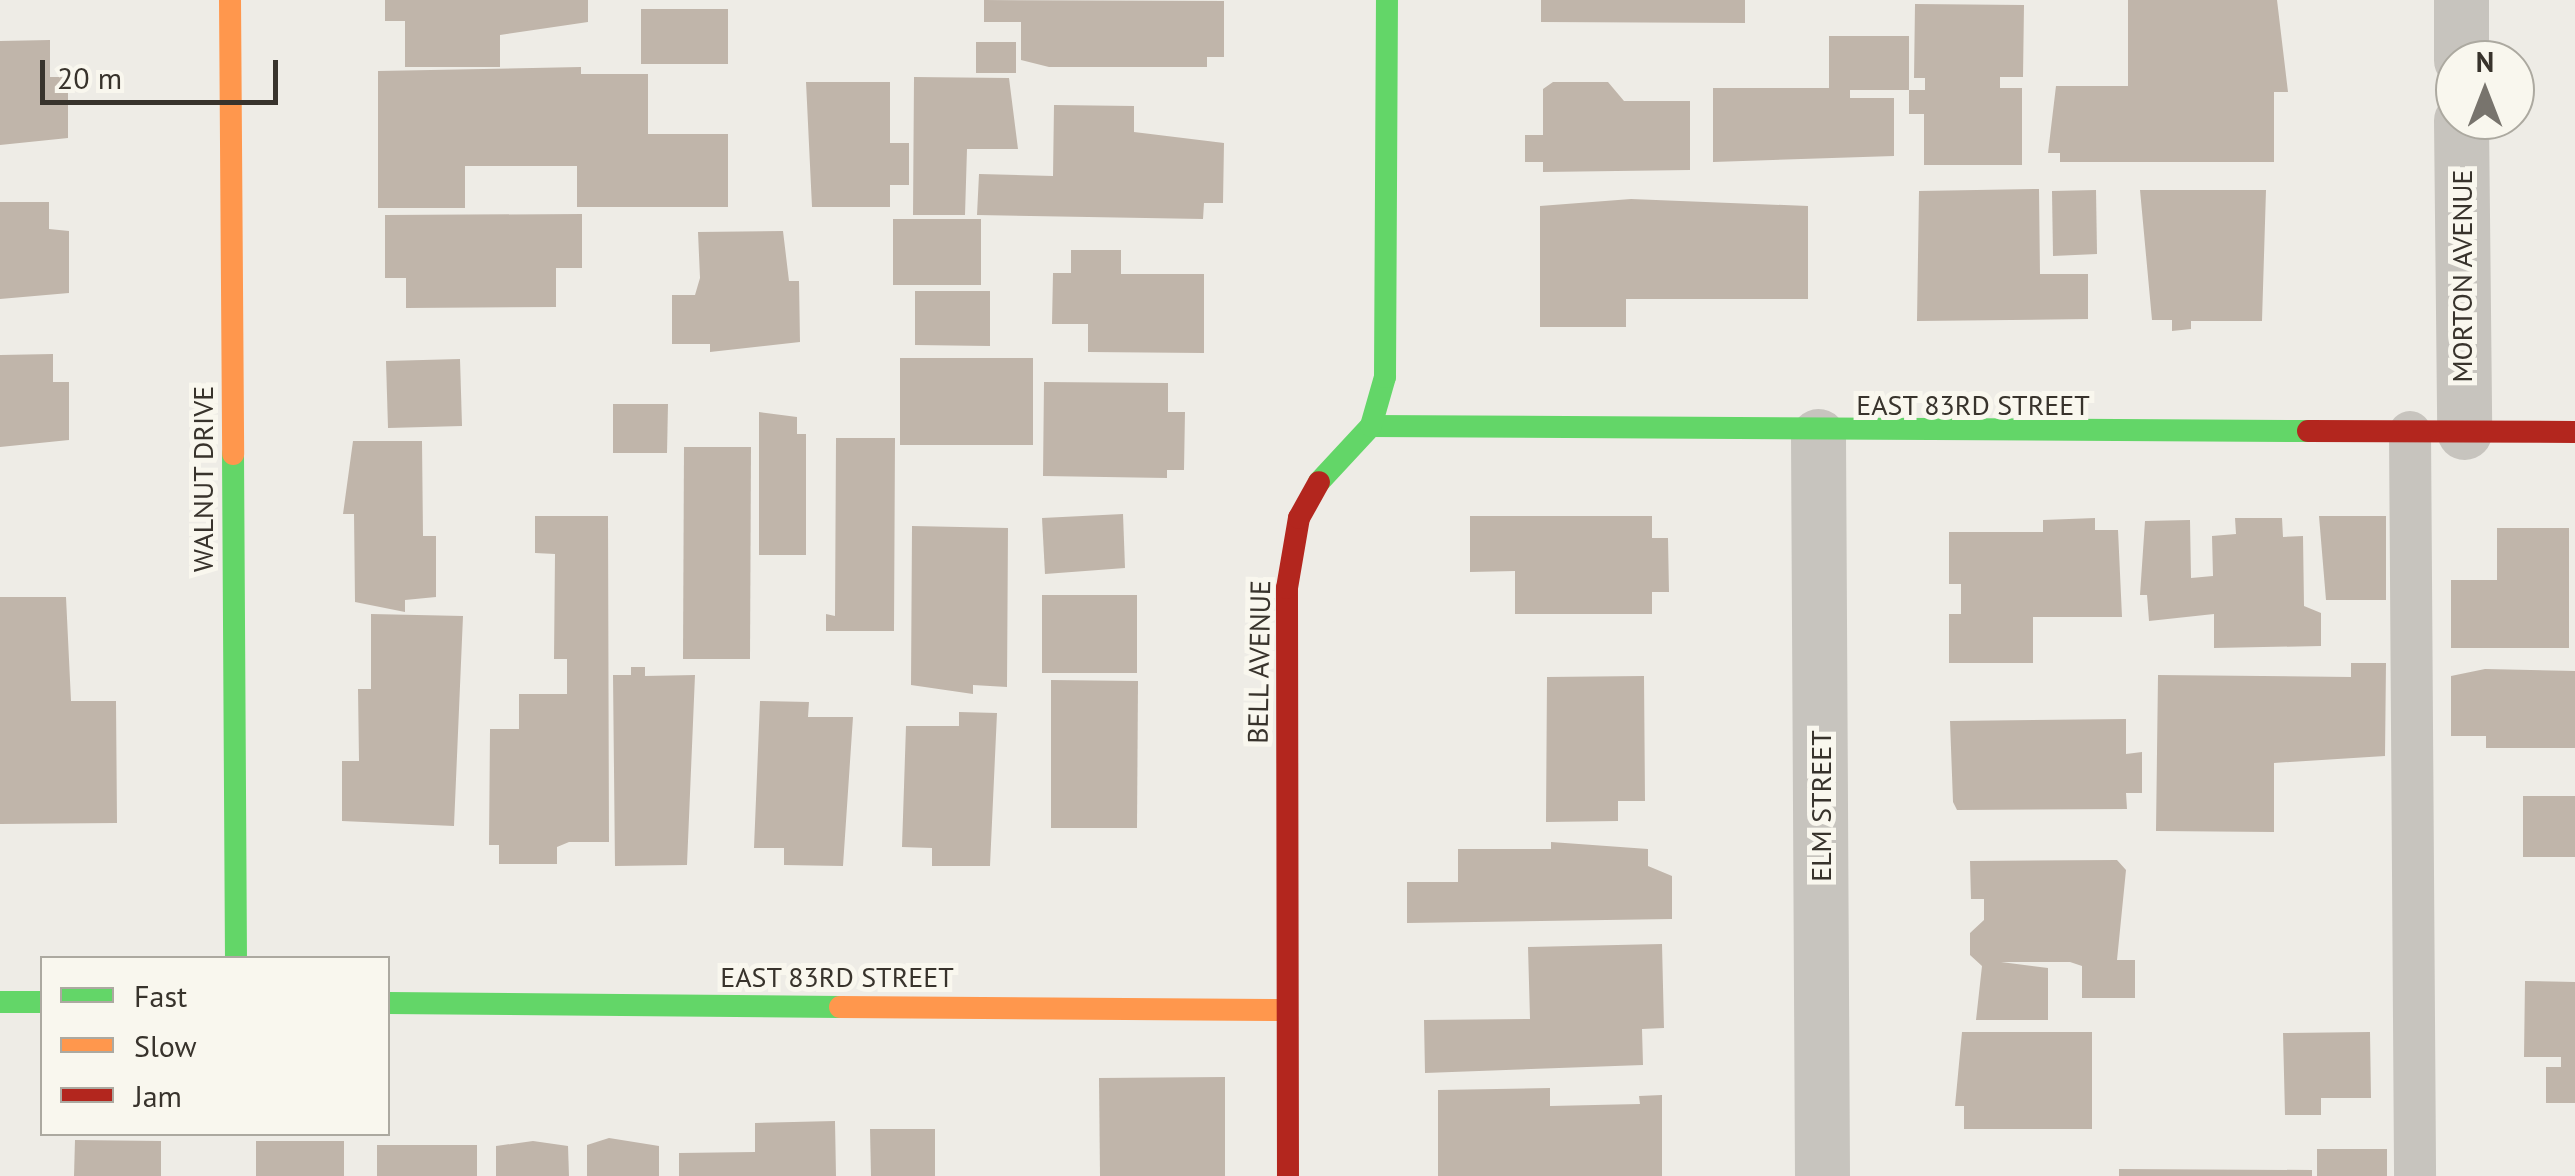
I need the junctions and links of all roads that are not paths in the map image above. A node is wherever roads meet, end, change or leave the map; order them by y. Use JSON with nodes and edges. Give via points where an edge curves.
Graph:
{"nodes":[{"id":1,"x":230,"y":0,"type":"edge"},
{"id":2,"x":1387,"y":0,"type":"edge"},
{"id":3,"x":2460,"y":0,"type":"edge"},
{"id":4,"x":2461,"y":40,"type":"edge"},
{"id":5,"x":2461,"y":140,"type":"edge"},
{"id":6,"x":1372,"y":426,"type":"junction"},
{"id":7,"x":2410,"y":432,"type":"junction"},
{"id":8,"x":2464,"y":432,"type":"junction"},
{"id":9,"x":2575,"y":432,"type":"edge"},
{"id":10,"x":1818,"y":436,"type":"junction"},
{"id":11,"x":236,"y":956,"type":"edge"},
{"id":12,"x":0,"y":1002,"type":"edge"},
{"id":13,"x":40,"y":1002,"type":"edge"},
{"id":14,"x":390,"y":1003,"type":"edge"},
{"id":15,"x":1286,"y":1010,"type":"junction"},
{"id":16,"x":1288,"y":1176,"type":"edge"},
{"id":17,"x":1822,"y":1176,"type":"edge"},
{"id":18,"x":2416,"y":1176,"type":"edge"}],
"edges":[{"from":1,"to":11,"type":"street","name":"WALNUT DRIVE"},
{"from":2,"to":6,"type":"street","via":[[1390,319]]},
{"from":3,"to":4,"type":"street"},
{"from":5,"to":8,"type":"street","name":"MORTON AVENUE"},
{"from":6,"to":10,"type":"street","name":"EAST 83RD STREET"},
{"from":6,"to":15,"type":"street","name":"BELL AVENUE","via":[[1332,458],[1299,518],[1287,588]]},
{"from":7,"to":8,"type":"street","name":"EAST 83RD STREET"},
{"from":7,"to":10,"type":"street","name":"EAST 83RD STREET"},
{"from":7,"to":18,"type":"lane"},
{"from":8,"to":9,"type":"street","name":"EAST 83RD STREET"},
{"from":10,"to":17,"type":"street","name":"ELM STREET"},
{"from":12,"to":13,"type":"street"},
{"from":14,"to":15,"type":"street","name":"EAST 83RD STREET"},
{"from":15,"to":16,"type":"street","name":"BELL AVENUE"}]}
